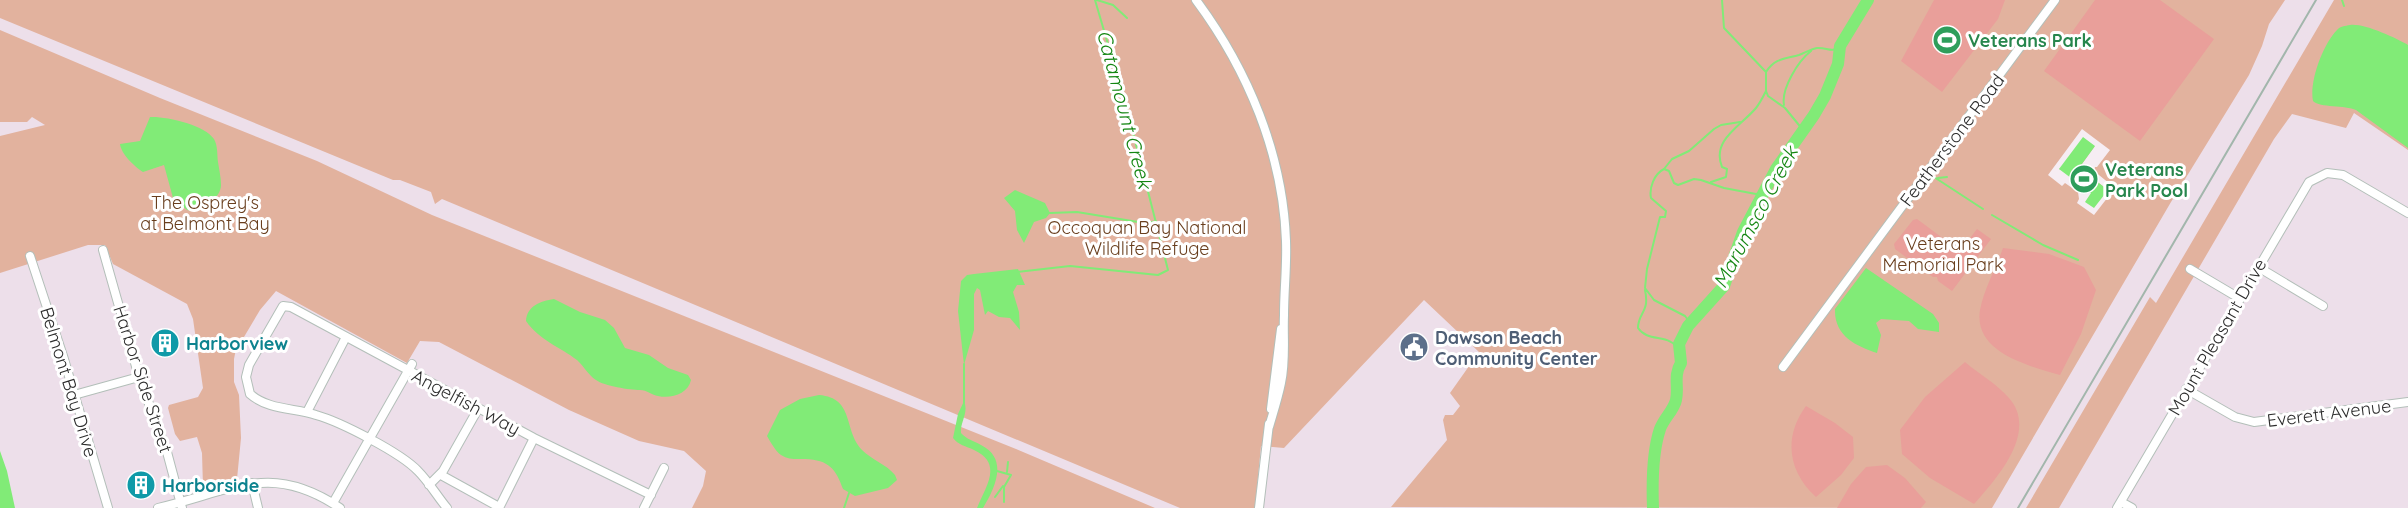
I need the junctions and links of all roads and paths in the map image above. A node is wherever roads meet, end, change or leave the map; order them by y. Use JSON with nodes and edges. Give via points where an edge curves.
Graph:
{"nodes":[{"id":1,"x":1196,"y":0,"type":"edge"},
{"id":2,"x":2055,"y":0,"type":"edge"},
{"id":3,"x":2408,"y":213,"type":"edge"},
{"id":4,"x":103,"y":250,"type":"dead end"},
{"id":5,"x":30,"y":256,"type":"dead end"},
{"id":6,"x":2258,"y":267,"type":"junction"},
{"id":7,"x":2190,"y":269,"type":"dead end"},
{"id":8,"x":2239,"y":298,"type":"junction"},
{"id":9,"x":2323,"y":306,"type":"dead end"},
{"id":10,"x":346,"y":337,"type":"junction"},
{"id":11,"x":1783,"y":367,"type":"dead end"},
{"id":12,"x":410,"y":368,"type":"junction"},
{"id":13,"x":139,"y":377,"type":"junction"},
{"id":14,"x":2186,"y":389,"type":"junction"},
{"id":15,"x":74,"y":396,"type":"junction"},
{"id":16,"x":2408,"y":402,"type":"edge"},
{"id":17,"x":478,"y":409,"type":"junction"},
{"id":18,"x":307,"y":412,"type":"junction"},
{"id":19,"x":534,"y":438,"type":"junction"},
{"id":20,"x":369,"y":440,"type":"junction"},
{"id":21,"x":664,"y":468,"type":"dead end"},
{"id":22,"x":441,"y":475,"type":"junction"},
{"id":23,"x":252,"y":483,"type":"junction"},
{"id":24,"x":429,"y":485,"type":"junction"},
{"id":25,"x":651,"y":495,"type":"junction"},
{"id":26,"x":333,"y":503,"type":"junction"},
{"id":27,"x":2119,"y":505,"type":"edge"},
{"id":28,"x":182,"y":506,"type":"edge"},
{"id":29,"x":499,"y":507,"type":"edge"},
{"id":30,"x":108,"y":508,"type":"edge"},
{"id":31,"x":158,"y":508,"type":"edge"},
{"id":32,"x":258,"y":508,"type":"edge"},
{"id":33,"x":340,"y":508,"type":"edge"},
{"id":34,"x":447,"y":508,"type":"edge"},
{"id":35,"x":644,"y":508,"type":"edge"},
{"id":36,"x":1259,"y":508,"type":"edge"},
{"id":37,"x":2132,"y":508,"type":"edge"}],
"edges":[{"from":1,"to":36,"type":"street","via":[[1237,62],[1258,108],[1283,209],[1286,266],[1282,379],[1269,427]]},
{"from":2,"to":11,"type":"street","name":"Featherstone Road"},
{"from":3,"to":6,"type":"street","name":"Mount Pleasant Drive","via":[[2346,177],[2325,173],[2307,185]]},
{"from":4,"to":13,"type":"street","name":"Harbor Side Street"},
{"from":5,"to":15,"type":"street","name":"Belmont Bay Drive"},
{"from":6,"to":8,"type":"street","name":"Mount Pleasant Drive"},
{"from":6,"to":9,"type":"street"},
{"from":7,"to":8,"type":"street"},
{"from":8,"to":14,"type":"street","name":"Mount Pleasant Drive"},
{"from":10,"to":12,"type":"street","name":"Angelfish Way"},
{"from":10,"to":18,"type":"street"},
{"from":10,"to":18,"type":"street","name":"Angelfish Way","via":[[284,305],[249,365],[246,377],[253,397],[266,404]]},
{"from":12,"to":17,"type":"street","name":"Angelfish Way"},
{"from":12,"to":20,"type":"street"},
{"from":13,"to":15,"type":"street"},
{"from":13,"to":28,"type":"street","name":"Harbor Side Street"},
{"from":14,"to":16,"type":"street","name":"Everett Avenue","via":[[2235,417],[2254,422]]},
{"from":14,"to":27,"type":"street","name":"Mount Pleasant Drive"},
{"from":15,"to":30,"type":"street","name":"Belmont Bay Drive"},
{"from":17,"to":19,"type":"street","name":"Angelfish Way"},
{"from":17,"to":22,"type":"street"},
{"from":18,"to":20,"type":"street"},
{"from":19,"to":25,"type":"street","name":"Angelfish Way"},
{"from":19,"to":29,"type":"street"},
{"from":20,"to":24,"type":"street","via":[[414,466]]},
{"from":20,"to":26,"type":"street"},
{"from":21,"to":25,"type":"street"},
{"from":22,"to":24,"type":"street"},
{"from":22,"to":29,"type":"street"},
{"from":23,"to":26,"type":"street","via":[[293,484]]},
{"from":23,"to":28,"type":"street"},
{"from":23,"to":32,"type":"street"},
{"from":24,"to":34,"type":"street"},
{"from":25,"to":35,"type":"street"},
{"from":26,"to":33,"type":"street"},
{"from":27,"to":37,"type":"street"},
{"from":28,"to":31,"type":"street"}]}
